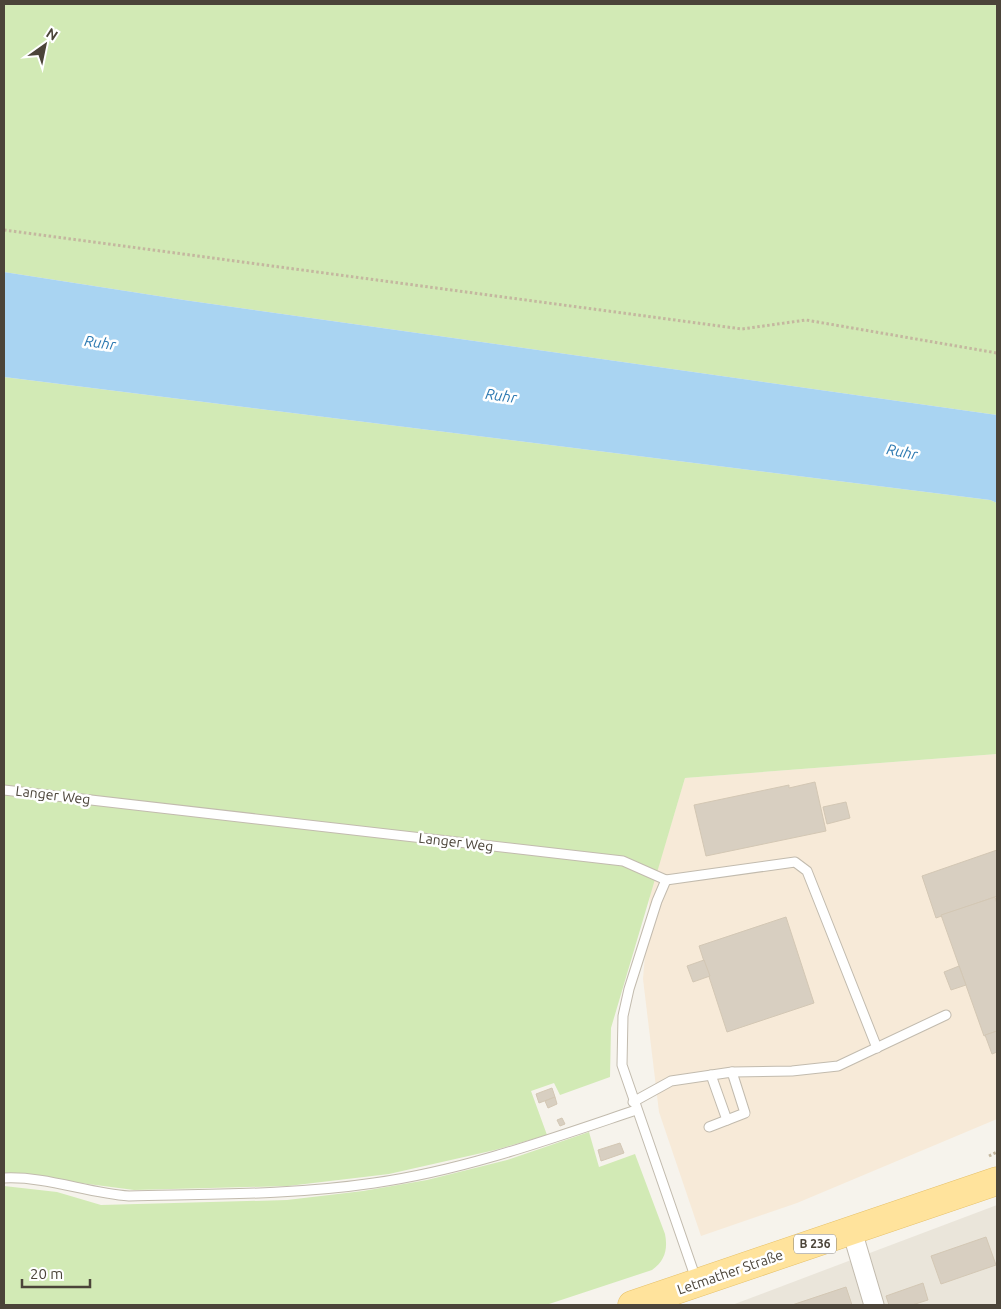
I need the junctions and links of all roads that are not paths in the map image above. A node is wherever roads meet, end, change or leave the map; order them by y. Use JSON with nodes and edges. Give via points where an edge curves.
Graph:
{"nodes":[{"id":1,"x":4,"y":790,"type":"edge"},
{"id":2,"x":666,"y":880,"type":"junction"},
{"id":3,"x":946,"y":1015,"type":"dead end"},
{"id":4,"x":877,"y":1048,"type":"junction"},
{"id":5,"x":732,"y":1072,"type":"junction"},
{"id":6,"x":711,"y":1074,"type":"junction"},
{"id":7,"x":634,"y":1106,"type":"junction"},
{"id":8,"x":727,"y":1120,"type":"junction"},
{"id":9,"x":709,"y":1127,"type":"dead end"},
{"id":10,"x":4,"y":1178,"type":"edge"},
{"id":11,"x":997,"y":1181,"type":"edge"},
{"id":12,"x":852,"y":1231,"type":"junction"},
{"id":13,"x":697,"y":1283,"type":"junction"},
{"id":14,"x":632,"y":1305,"type":"edge"},
{"id":15,"x":874,"y":1305,"type":"edge"}],
"edges":[{"from":1,"to":2,"type":"lane","name":"Langer Weg","via":[[623,861]]},
{"from":2,"to":4,"type":"lane","via":[[795,862],[807,870]]},
{"from":2,"to":7,"type":"lane","via":[[623,1016],[622,1065]]},
{"from":3,"to":4,"type":"lane"},
{"from":4,"to":5,"type":"lane","via":[[838,1066],[792,1072]]},
{"from":5,"to":6,"type":"lane"},
{"from":5,"to":8,"type":"lane","via":[[745,1113]]},
{"from":6,"to":7,"type":"lane","via":[[671,1081]]},
{"from":6,"to":8,"type":"lane"},
{"from":7,"to":10,"type":"lane","via":[[511,1152],[434,1172],[365,1184],[306,1190],[129,1196]]},
{"from":7,"to":13,"type":"lane"},
{"from":8,"to":9,"type":"lane"},
{"from":11,"to":12,"type":"main road","name":"Letmather Straße","number":"B 236"},
{"from":12,"to":13,"type":"main road","name":"Letmather Straße","number":"B 236"},
{"from":12,"to":15,"type":"street"},
{"from":13,"to":14,"type":"main road","name":"Letmather Straße","number":"B 236"}]}
